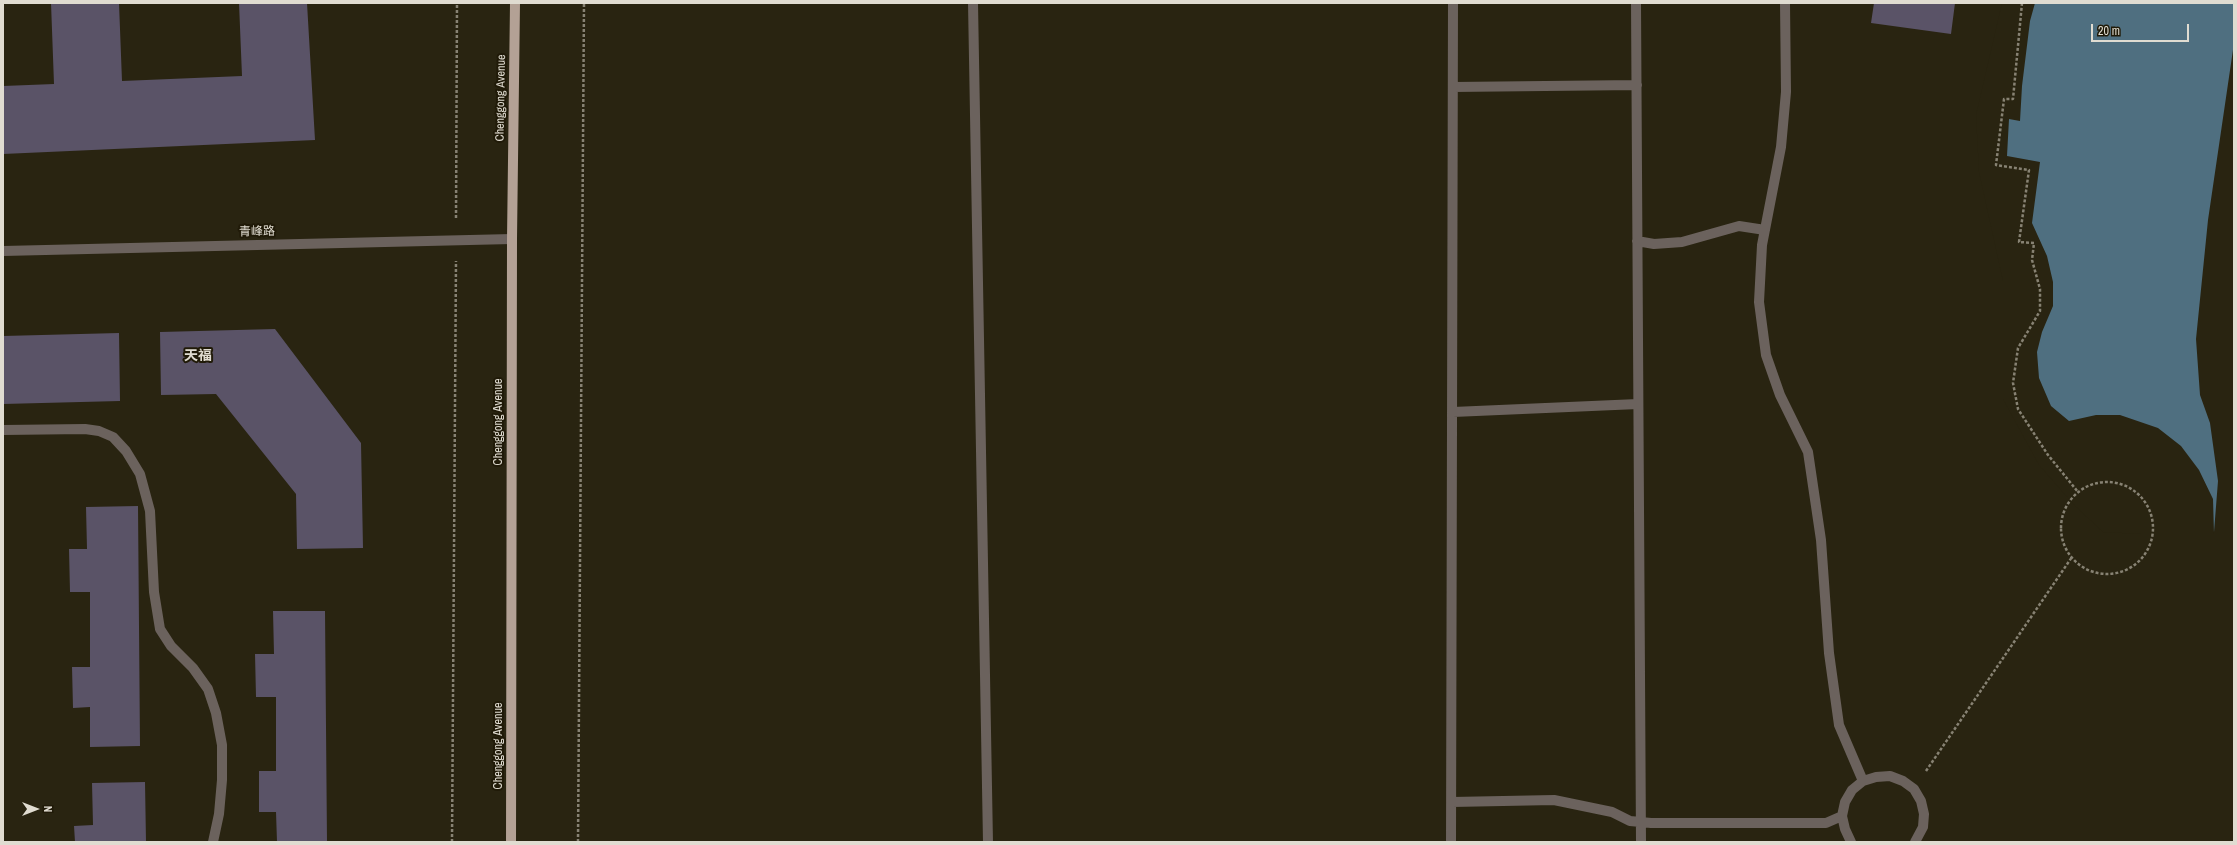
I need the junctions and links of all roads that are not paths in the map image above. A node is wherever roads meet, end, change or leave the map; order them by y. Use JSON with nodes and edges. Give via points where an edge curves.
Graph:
{"nodes":[{"id":1,"x":515,"y":3,"type":"edge"},
{"id":2,"x":973,"y":3,"type":"edge"},
{"id":3,"x":1453,"y":3,"type":"edge"},
{"id":4,"x":1636,"y":3,"type":"edge"},
{"id":5,"x":1785,"y":3,"type":"edge"},
{"id":6,"x":1637,"y":85,"type":"junction"},
{"id":7,"x":1453,"y":87,"type":"junction"},
{"id":8,"x":1765,"y":230,"type":"junction"},
{"id":9,"x":512,"y":239,"type":"junction"},
{"id":10,"x":1637,"y":241,"type":"junction"},
{"id":11,"x":3,"y":251,"type":"edge"},
{"id":12,"x":1638,"y":404,"type":"junction"},
{"id":13,"x":1453,"y":412,"type":"junction"},
{"id":14,"x":3,"y":430,"type":"edge"},
{"id":15,"x":1863,"y":781,"type":"junction"},
{"id":16,"x":1452,"y":802,"type":"junction"},
{"id":17,"x":1842,"y":816,"type":"junction"},
{"id":18,"x":1640,"y":822,"type":"junction"},
{"id":19,"x":213,"y":842,"type":"edge"},
{"id":20,"x":511,"y":842,"type":"edge"},
{"id":21,"x":988,"y":842,"type":"edge"},
{"id":22,"x":1452,"y":842,"type":"edge"},
{"id":23,"x":1641,"y":842,"type":"edge"},
{"id":24,"x":1851,"y":842,"type":"edge"},
{"id":25,"x":1915,"y":842,"type":"edge"}],
"edges":[{"from":1,"to":9,"type":"main road","name":"Chenggong Avenue"},
{"from":2,"to":21,"type":"street"},
{"from":3,"to":7,"type":"street"},
{"from":4,"to":6,"type":"street"},
{"from":5,"to":8,"type":"street","via":[[1786,92],[1781,147]]},
{"from":6,"to":7,"type":"street"},
{"from":6,"to":10,"type":"street"},
{"from":7,"to":13,"type":"street"},
{"from":8,"to":10,"type":"street","via":[[1739,226],[1682,242],[1654,244]]},
{"from":8,"to":15,"type":"street","via":[[1759,302],[1766,355],[1780,395],[1808,452],[1821,540],[1829,653],[1839,725]]},
{"from":9,"to":11,"type":"street","name":"青峰路"},
{"from":9,"to":20,"type":"main road","name":"Chenggong Avenue"},
{"from":10,"to":12,"type":"street"},
{"from":12,"to":13,"type":"street"},
{"from":12,"to":18,"type":"street"},
{"from":13,"to":16,"type":"street"},
{"from":14,"to":19,"type":"street","via":[[99,431],[113,437],[126,451],[140,474],[150,511],[154,592],[160,629],[171,646],[197,673],[208,689],[216,713],[222,745],[222,780]]},
{"from":15,"to":17,"type":"street","via":[[1852,790],[1845,802]]},
{"from":15,"to":25,"type":"street","via":[[1890,776],[1914,789],[1921,801],[1924,814],[1923,827]]},
{"from":16,"to":18,"type":"street","via":[[1554,800],[1612,812],[1630,821]]},
{"from":16,"to":22,"type":"street"},
{"from":17,"to":18,"type":"street","via":[[1826,823]]},
{"from":17,"to":24,"type":"street","via":[[1844,830]]},
{"from":18,"to":23,"type":"street"}]}
